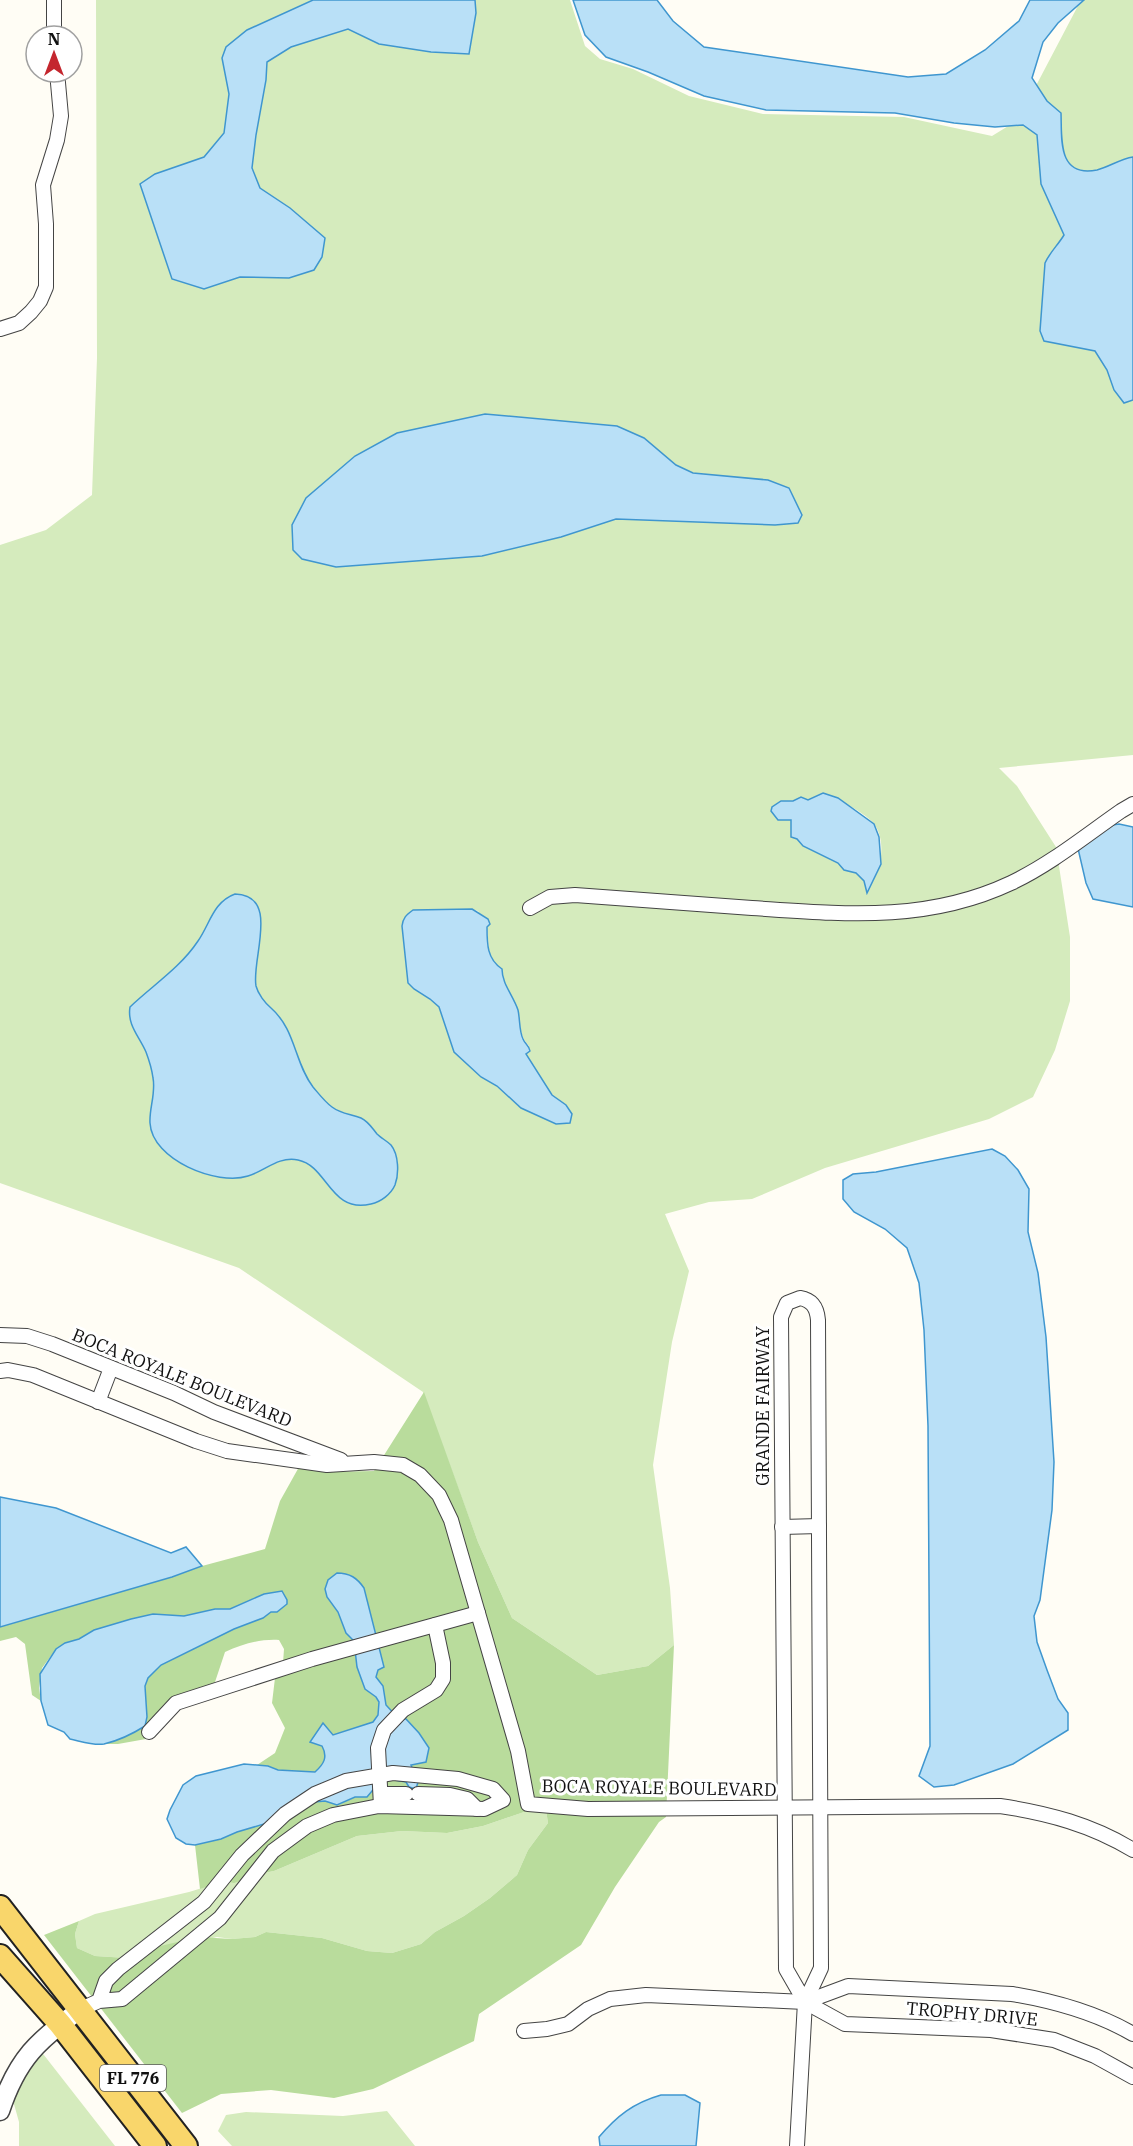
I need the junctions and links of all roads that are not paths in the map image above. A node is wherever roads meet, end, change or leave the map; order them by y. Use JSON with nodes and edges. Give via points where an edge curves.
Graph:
{"nodes":[{"id":1,"x":54,"y":0,"type":"edge"},
{"id":2,"x":54,"y":24,"type":"edge"},
{"id":3,"x":58,"y":84,"type":"edge"},
{"id":4,"x":0,"y":329,"type":"edge"},
{"id":5,"x":1133,"y":804,"type":"edge"},
{"id":6,"x":530,"y":908,"type":"dead end"},
{"id":7,"x":0,"y":1335,"type":"edge"},
{"id":8,"x":111,"y":1368,"type":"junction"},
{"id":9,"x":0,"y":1371,"type":"edge"},
{"id":10,"x":98,"y":1402,"type":"junction"},
{"id":11,"x":349,"y":1463,"type":"junction"},
{"id":12,"x":819,"y":1526,"type":"junction"},
{"id":13,"x":782,"y":1527,"type":"junction"},
{"id":14,"x":478,"y":1613,"type":"junction"},
{"id":15,"x":435,"y":1625,"type":"junction"},
{"id":16,"x":149,"y":1732,"type":"dead end"},
{"id":17,"x":380,"y":1776,"type":"junction"},
{"id":18,"x":450,"y":1779,"type":"junction"},
{"id":19,"x":450,"y":1795,"type":"junction"},
{"id":20,"x":381,"y":1800,"type":"junction"},
{"id":21,"x":503,"y":1800,"type":"junction"},
{"id":22,"x":528,"y":1804,"type":"junction"},
{"id":23,"x":784,"y":1807,"type":"junction"},
{"id":24,"x":821,"y":1807,"type":"junction"},
{"id":25,"x":477,"y":1809,"type":"junction"},
{"id":26,"x":1133,"y":1850,"type":"edge"},
{"id":27,"x":0,"y":1906,"type":"edge"},
{"id":28,"x":0,"y":1956,"type":"edge"},
{"id":29,"x":805,"y":2002,"type":"junction"},
{"id":30,"x":90,"y":2005,"type":"junction"},
{"id":31,"x":60,"y":2024,"type":"junction"},
{"id":32,"x":524,"y":2031,"type":"dead end"},
{"id":33,"x":1133,"y":2034,"type":"edge"},
{"id":34,"x":1132,"y":2074,"type":"edge"},
{"id":35,"x":0,"y":2111,"type":"edge"},
{"id":36,"x":156,"y":2146,"type":"edge"},
{"id":37,"x":186,"y":2146,"type":"edge"},
{"id":38,"x":797,"y":2146,"type":"edge"}],
"edges":[{"from":1,"to":2,"type":"street"},
{"from":3,"to":4,"type":"street","via":[[61,116],[43,185],[46,287],[31,312],[18,323]]},
{"from":5,"to":6,"type":"street","via":[[1009,884],[915,911],[857,915],[575,895],[550,897]]},
{"from":7,"to":8,"type":"street","name":"BOCA ROYALE BOULEVARD","via":[[27,1336]]},
{"from":8,"to":10,"type":"street"},
{"from":8,"to":11,"type":"street","name":"BOCA ROYALE BOULEVARD"},
{"from":9,"to":10,"type":"street","name":"BOCA ROYALE BOULEVARD","via":[[33,1375]]},
{"from":10,"to":11,"type":"street","name":"BOCA ROYALE BOULEVARD","via":[[227,1451],[327,1465]]},
{"from":11,"to":14,"type":"street","name":"BOCA ROYALE BOULEVARD","via":[[403,1465],[420,1475],[439,1495],[451,1520]]},
{"from":12,"to":13,"type":"street"},
{"from":12,"to":13,"type":"street","name":"GRANDE FAIRWAY","via":[[818,1313],[813,1304],[800,1298],[787,1303],[781,1317]]},
{"from":12,"to":24,"type":"street","name":"GRANDE FAIRWAY"},
{"from":13,"to":23,"type":"street","name":"GRANDE FAIRWAY"},
{"from":14,"to":15,"type":"street"},
{"from":14,"to":22,"type":"street","name":"BOCA ROYALE BOULEVARD","via":[[518,1751]]},
{"from":15,"to":16,"type":"street","via":[[176,1703]]},
{"from":15,"to":17,"type":"street","via":[[443,1663],[442,1679],[436,1690],[403,1710],[384,1730],[378,1748]]},
{"from":17,"to":18,"type":"street","via":[[418,1774]]},
{"from":17,"to":20,"type":"street"},
{"from":17,"to":30,"type":"street","via":[[346,1781],[315,1794],[285,1814],[242,1855],[204,1902],[118,1969]]},
{"from":18,"to":19,"type":"street"},
{"from":18,"to":21,"type":"street","via":[[493,1790]]},
{"from":19,"to":20,"type":"street","via":[[412,1794]]},
{"from":19,"to":25,"type":"street","via":[[467,1799]]},
{"from":20,"to":25,"type":"street"},
{"from":20,"to":30,"type":"street","via":[[307,1826],[273,1851],[220,1918],[122,1999]]},
{"from":21,"to":22,"type":"street"},
{"from":21,"to":25,"type":"street"},
{"from":22,"to":23,"type":"street","name":"BOCA ROYALE BOULEVARD","via":[[588,1809]]},
{"from":23,"to":24,"type":"street","name":"BOCA ROYALE BOULEVARD"},
{"from":23,"to":29,"type":"street","name":"GRANDE FAIRWAY","via":[[786,1969]]},
{"from":24,"to":26,"type":"street","name":"BOCA ROYALE BOULEVARD","via":[[1000,1806],[1085,1825]]},
{"from":24,"to":29,"type":"street","name":"GRANDE FAIRWAY","via":[[821,1968]]},
{"from":27,"to":30,"type":"main road","number":"FL 776"},
{"from":28,"to":31,"type":"main road","number":"FL 776"},
{"from":29,"to":32,"type":"street","name":"TROPHY DRIVE","via":[[622,1996],[599,2003],[562,2026]]},
{"from":29,"to":33,"type":"street","name":"TROPHY DRIVE","via":[[848,1986],[1012,1994],[1083,2010]]},
{"from":29,"to":34,"type":"street","name":"TROPHY DRIVE","via":[[845,2024],[991,2030],[1046,2038],[1076,2047]]},
{"from":29,"to":38,"type":"street"},
{"from":30,"to":31,"type":"street"},
{"from":30,"to":37,"type":"main road","number":"FL 776"},
{"from":31,"to":35,"type":"street","via":[[26,2057]]},
{"from":31,"to":36,"type":"main road","number":"FL 776"}]}
